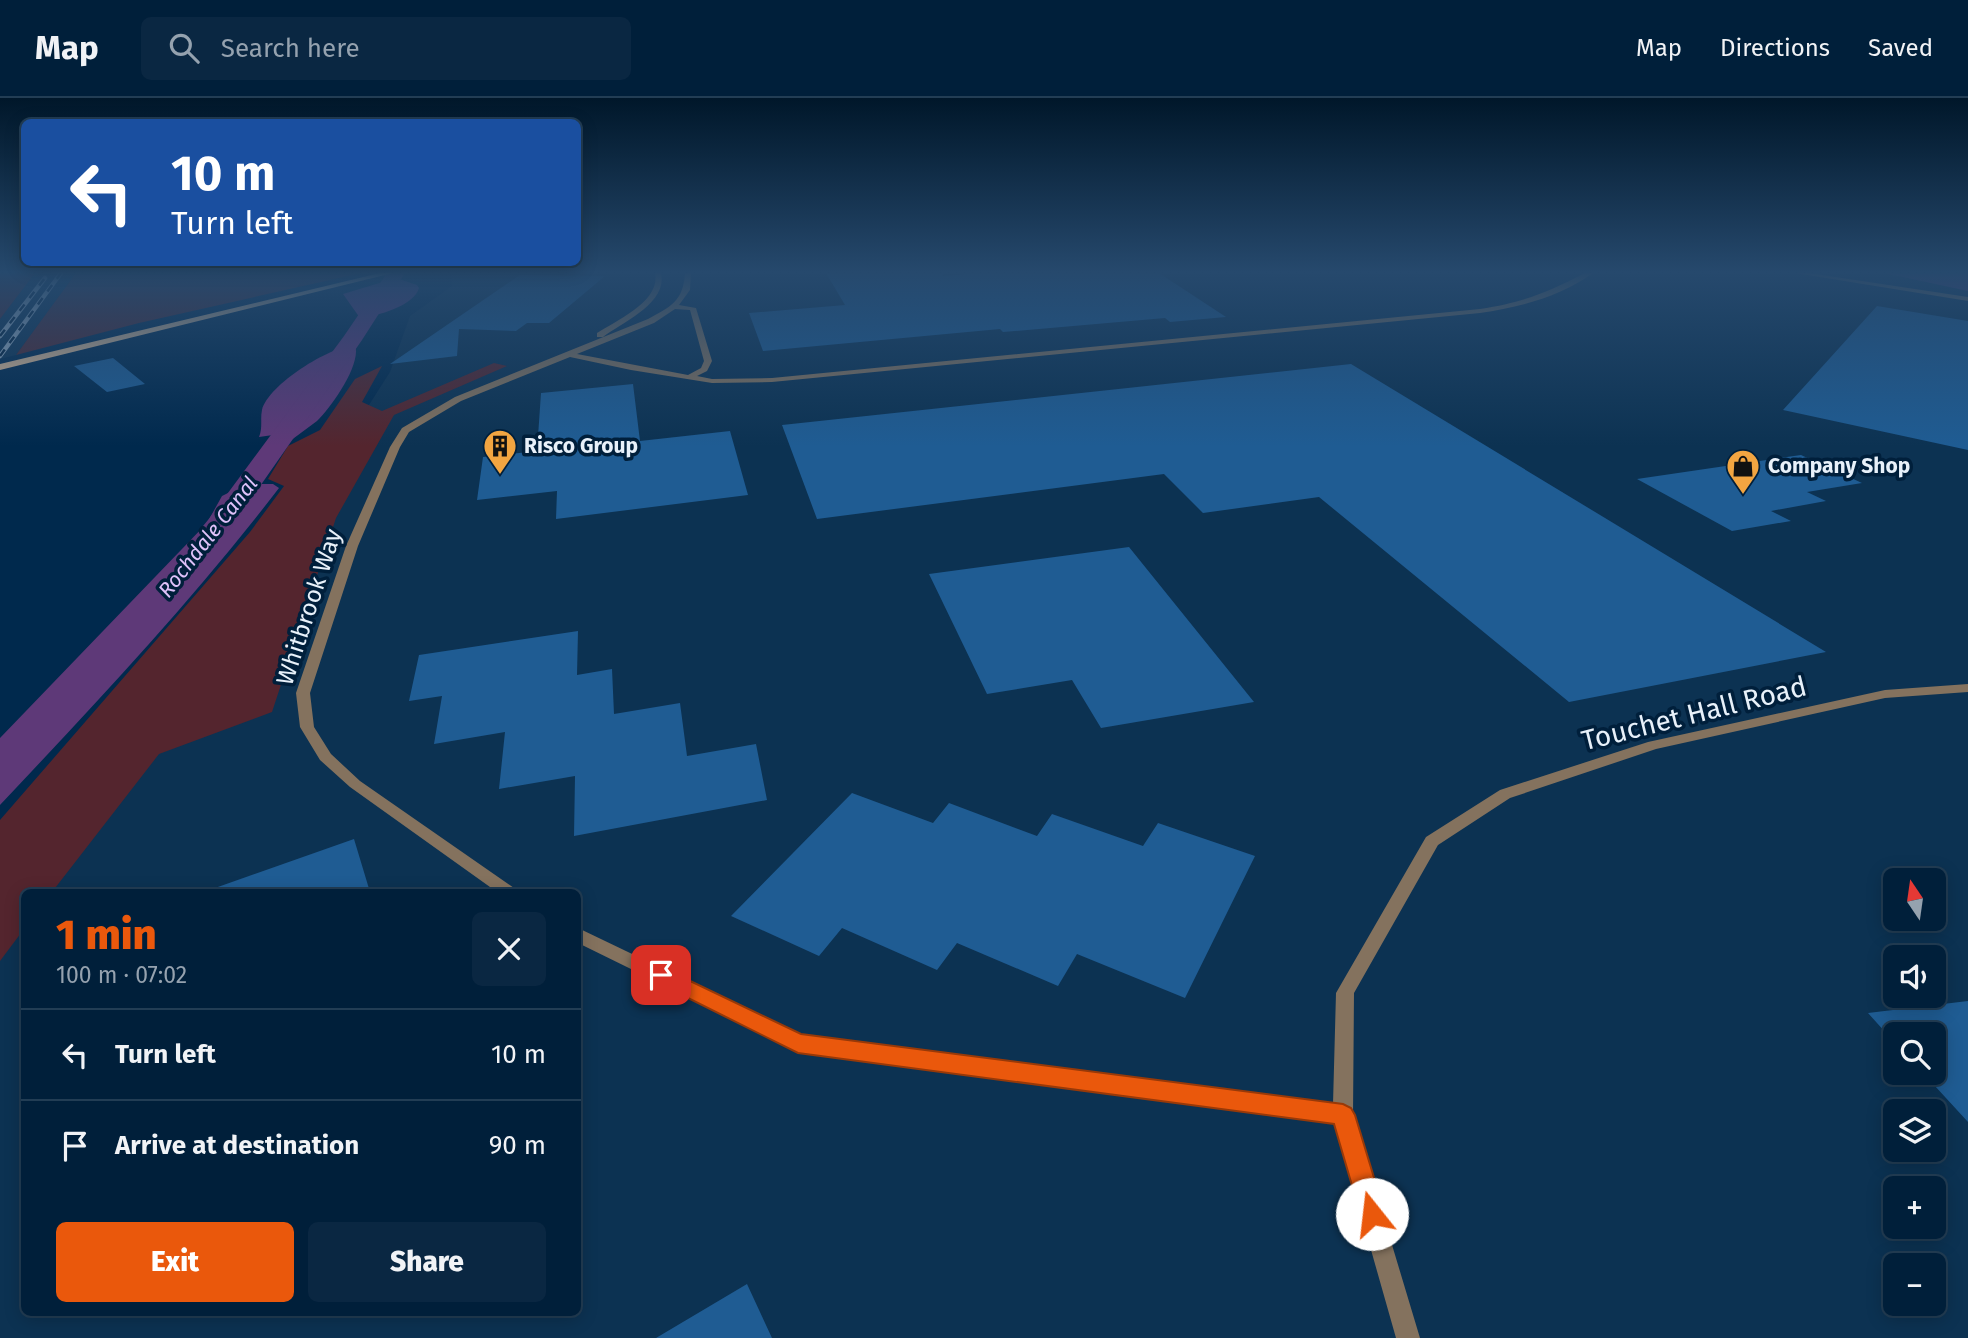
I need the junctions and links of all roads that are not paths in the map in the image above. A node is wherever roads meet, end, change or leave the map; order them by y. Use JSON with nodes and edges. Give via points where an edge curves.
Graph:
{"nodes":[{"id":1,"x":147,"y":331,"type":"edge"},
{"id":2,"x":604,"y":331,"type":"edge"},
{"id":3,"x":629,"y":331,"type":"edge"},
{"id":4,"x":700,"y":331,"type":"edge"},
{"id":5,"x":1276,"y":331,"type":"edge"},
{"id":6,"x":568,"y":354,"type":"junction"},
{"id":7,"x":0,"y":367,"type":"edge"},
{"id":8,"x":690,"y":377,"type":"junction"},
{"id":9,"x":1968,"y":688,"type":"edge"},
{"id":10,"x":504,"y":889,"type":"edge"},
{"id":11,"x":585,"y":938,"type":"edge"},
{"id":12,"x":1343,"y":1115,"type":"junction"},
{"id":13,"x":1408,"y":1338,"type":"edge"}],
"edges":[{"from":1,"to":7,"type":"main road"},
{"from":2,"to":6,"type":"street","name":"Whitbrook Way"},
{"from":3,"to":6,"type":"street","name":"Whitbrook Way"},
{"from":4,"to":8,"type":"street","via":[[708,361]]},
{"from":5,"to":8,"type":"street","via":[[772,380]]},
{"from":6,"to":8,"type":"street"},
{"from":6,"to":10,"type":"street","name":"Whitbrook Way","via":[[458,399],[405,430],[352,546],[303,693],[307,727],[325,757],[355,784]]},
{"from":9,"to":12,"type":"street","name":"Touchet Hall Road","via":[[1885,694],[1653,745],[1505,794],[1432,841],[1345,993]]},
{"from":11,"to":12,"type":"street","via":[[798,1043]]},
{"from":12,"to":13,"type":"street","name":"Touchet Hall Road"}]}
